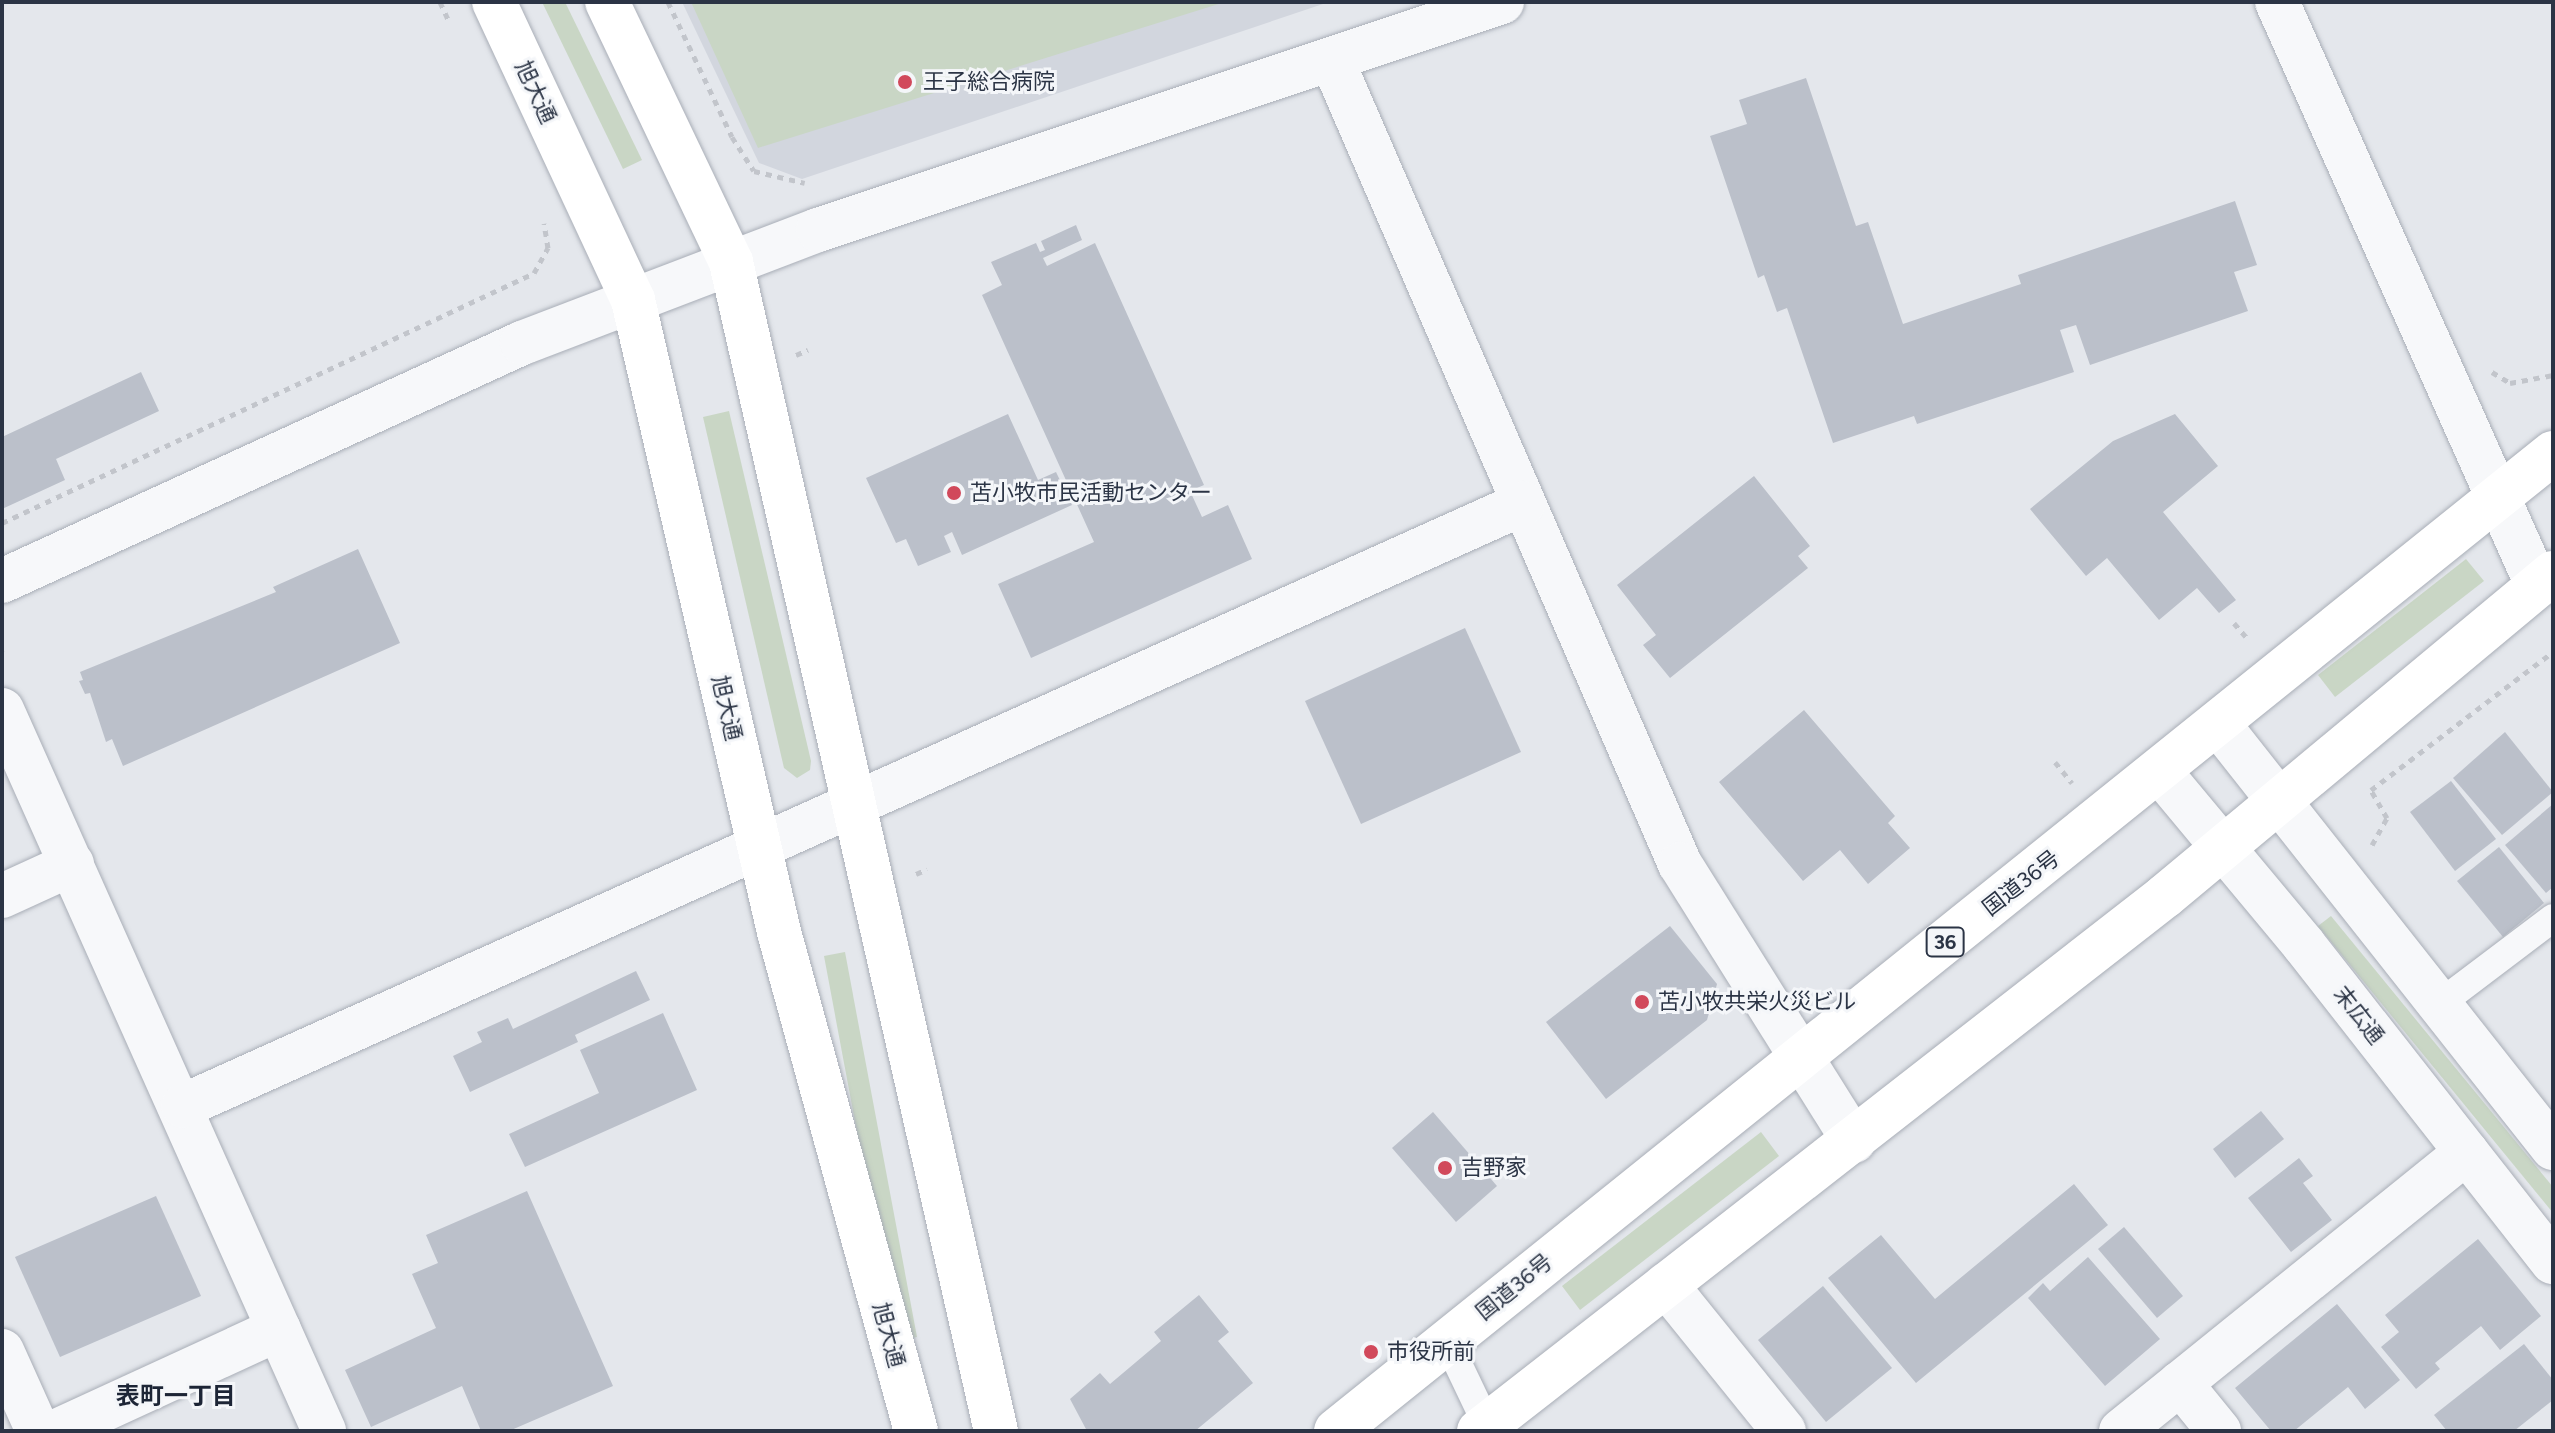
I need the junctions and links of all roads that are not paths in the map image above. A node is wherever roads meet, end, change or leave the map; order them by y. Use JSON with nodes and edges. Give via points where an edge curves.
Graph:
{"nodes":[{"id":1,"x":494,"y":2,"type":"edge"},
{"id":2,"x":607,"y":2,"type":"edge"},
{"id":3,"x":1502,"y":2,"type":"edge"},
{"id":4,"x":2277,"y":2,"type":"edge"},
{"id":5,"x":1332,"y":60,"type":"junction"},
{"id":6,"x":731,"y":262,"type":"junction"},
{"id":7,"x":633,"y":300,"type":"junction"},
{"id":8,"x":2553,"y":453,"type":"edge"},
{"id":9,"x":2497,"y":497,"type":"junction"},
{"id":10,"x":1524,"y":503,"type":"junction"},
{"id":11,"x":2545,"y":579,"type":"edge"},
{"id":12,"x":2,"y":581,"type":"edge"},
{"id":13,"x":2,"y":710,"type":"edge"},
{"id":14,"x":2219,"y":725,"type":"junction"},
{"id":15,"x":2160,"y":772,"type":"junction"},
{"id":16,"x":2278,"y":802,"type":"junction"},
{"id":17,"x":852,"y":807,"type":"junction"},
{"id":18,"x":2223,"y":848,"type":"junction"},
{"id":19,"x":760,"y":850,"type":"junction"},
{"id":20,"x":72,"y":864,"type":"junction"},
{"id":21,"x":2,"y":896,"type":"edge"},
{"id":22,"x":2553,"y":918,"type":"edge"},
{"id":23,"x":2438,"y":1005,"type":"junction"},
{"id":24,"x":1803,"y":1054,"type":"junction"},
{"id":25,"x":183,"y":1106,"type":"junction"},
{"id":26,"x":1854,"y":1141,"type":"junction"},
{"id":27,"x":2553,"y":1148,"type":"edge"},
{"id":28,"x":2467,"y":1152,"type":"junction"},
{"id":29,"x":2553,"y":1262,"type":"edge"},
{"id":30,"x":1666,"y":1285,"type":"junction"},
{"id":31,"x":279,"y":1329,"type":"junction"},
{"id":32,"x":1447,"y":1341,"type":"junction"},
{"id":33,"x":2,"y":1351,"type":"edge"},
{"id":34,"x":2180,"y":1383,"type":"junction"},
{"id":35,"x":1486,"y":1429,"type":"edge"},
{"id":36,"x":38,"y":1431,"type":"edge"},
{"id":37,"x":57,"y":1431,"type":"edge"},
{"id":38,"x":324,"y":1431,"type":"edge"},
{"id":39,"x":916,"y":1431,"type":"edge"},
{"id":40,"x":996,"y":1431,"type":"edge"},
{"id":41,"x":1336,"y":1431,"type":"edge"},
{"id":42,"x":1784,"y":1431,"type":"edge"},
{"id":43,"x":2121,"y":1431,"type":"edge"},
{"id":44,"x":2219,"y":1431,"type":"edge"}],
"edges":[{"from":1,"to":7,"type":"main road","name":"旭大通"},
{"from":2,"to":6,"type":"main road"},
{"from":3,"to":5,"type":"street"},
{"from":4,"to":9,"type":"street"},
{"from":5,"to":6,"type":"street"},
{"from":5,"to":10,"type":"street"},
{"from":6,"to":7,"type":"street"},
{"from":6,"to":17,"type":"main road"},
{"from":7,"to":12,"type":"street","via":[[522,343]]},
{"from":7,"to":19,"type":"main road","name":"旭大通"},
{"from":8,"to":9,"type":"main road","name":"国道36号","number":"36"},
{"from":9,"to":11,"type":"street"},
{"from":9,"to":14,"type":"main road","name":"国道36号","number":"36"},
{"from":10,"to":17,"type":"street"},
{"from":10,"to":24,"type":"street","via":[[1680,864]]},
{"from":11,"to":16,"type":"main road"},
{"from":13,"to":20,"type":"street"},
{"from":14,"to":15,"type":"main road","name":"国道36号","number":"36"},
{"from":14,"to":16,"type":"street"},
{"from":15,"to":18,"type":"street","name":"末広通"},
{"from":15,"to":24,"type":"main road","name":"国道36号","number":"36"},
{"from":16,"to":18,"type":"main road"},
{"from":16,"to":23,"type":"street"},
{"from":17,"to":19,"type":"street"},
{"from":17,"to":40,"type":"main road"},
{"from":18,"to":26,"type":"main road"},
{"from":18,"to":28,"type":"street","name":"末広通"},
{"from":19,"to":25,"type":"street"},
{"from":19,"to":39,"type":"main road","name":"旭大通"},
{"from":20,"to":21,"type":"street"},
{"from":20,"to":25,"type":"street"},
{"from":22,"to":23,"type":"lane"},
{"from":23,"to":27,"type":"street"},
{"from":24,"to":26,"type":"street"},
{"from":24,"to":32,"type":"main road","name":"国道36号","number":"36"},
{"from":25,"to":31,"type":"street"},
{"from":26,"to":30,"type":"main road"},
{"from":28,"to":29,"type":"street","name":"末広通"},
{"from":28,"to":34,"type":"street"},
{"from":30,"to":35,"type":"main road"},
{"from":30,"to":42,"type":"street"},
{"from":31,"to":37,"type":"street"},
{"from":31,"to":38,"type":"street"},
{"from":32,"to":35,"type":"lane"},
{"from":32,"to":41,"type":"main road","name":"国道36号","number":"36"},
{"from":33,"to":36,"type":"street"},
{"from":34,"to":43,"type":"street"},
{"from":34,"to":44,"type":"street"}]}
